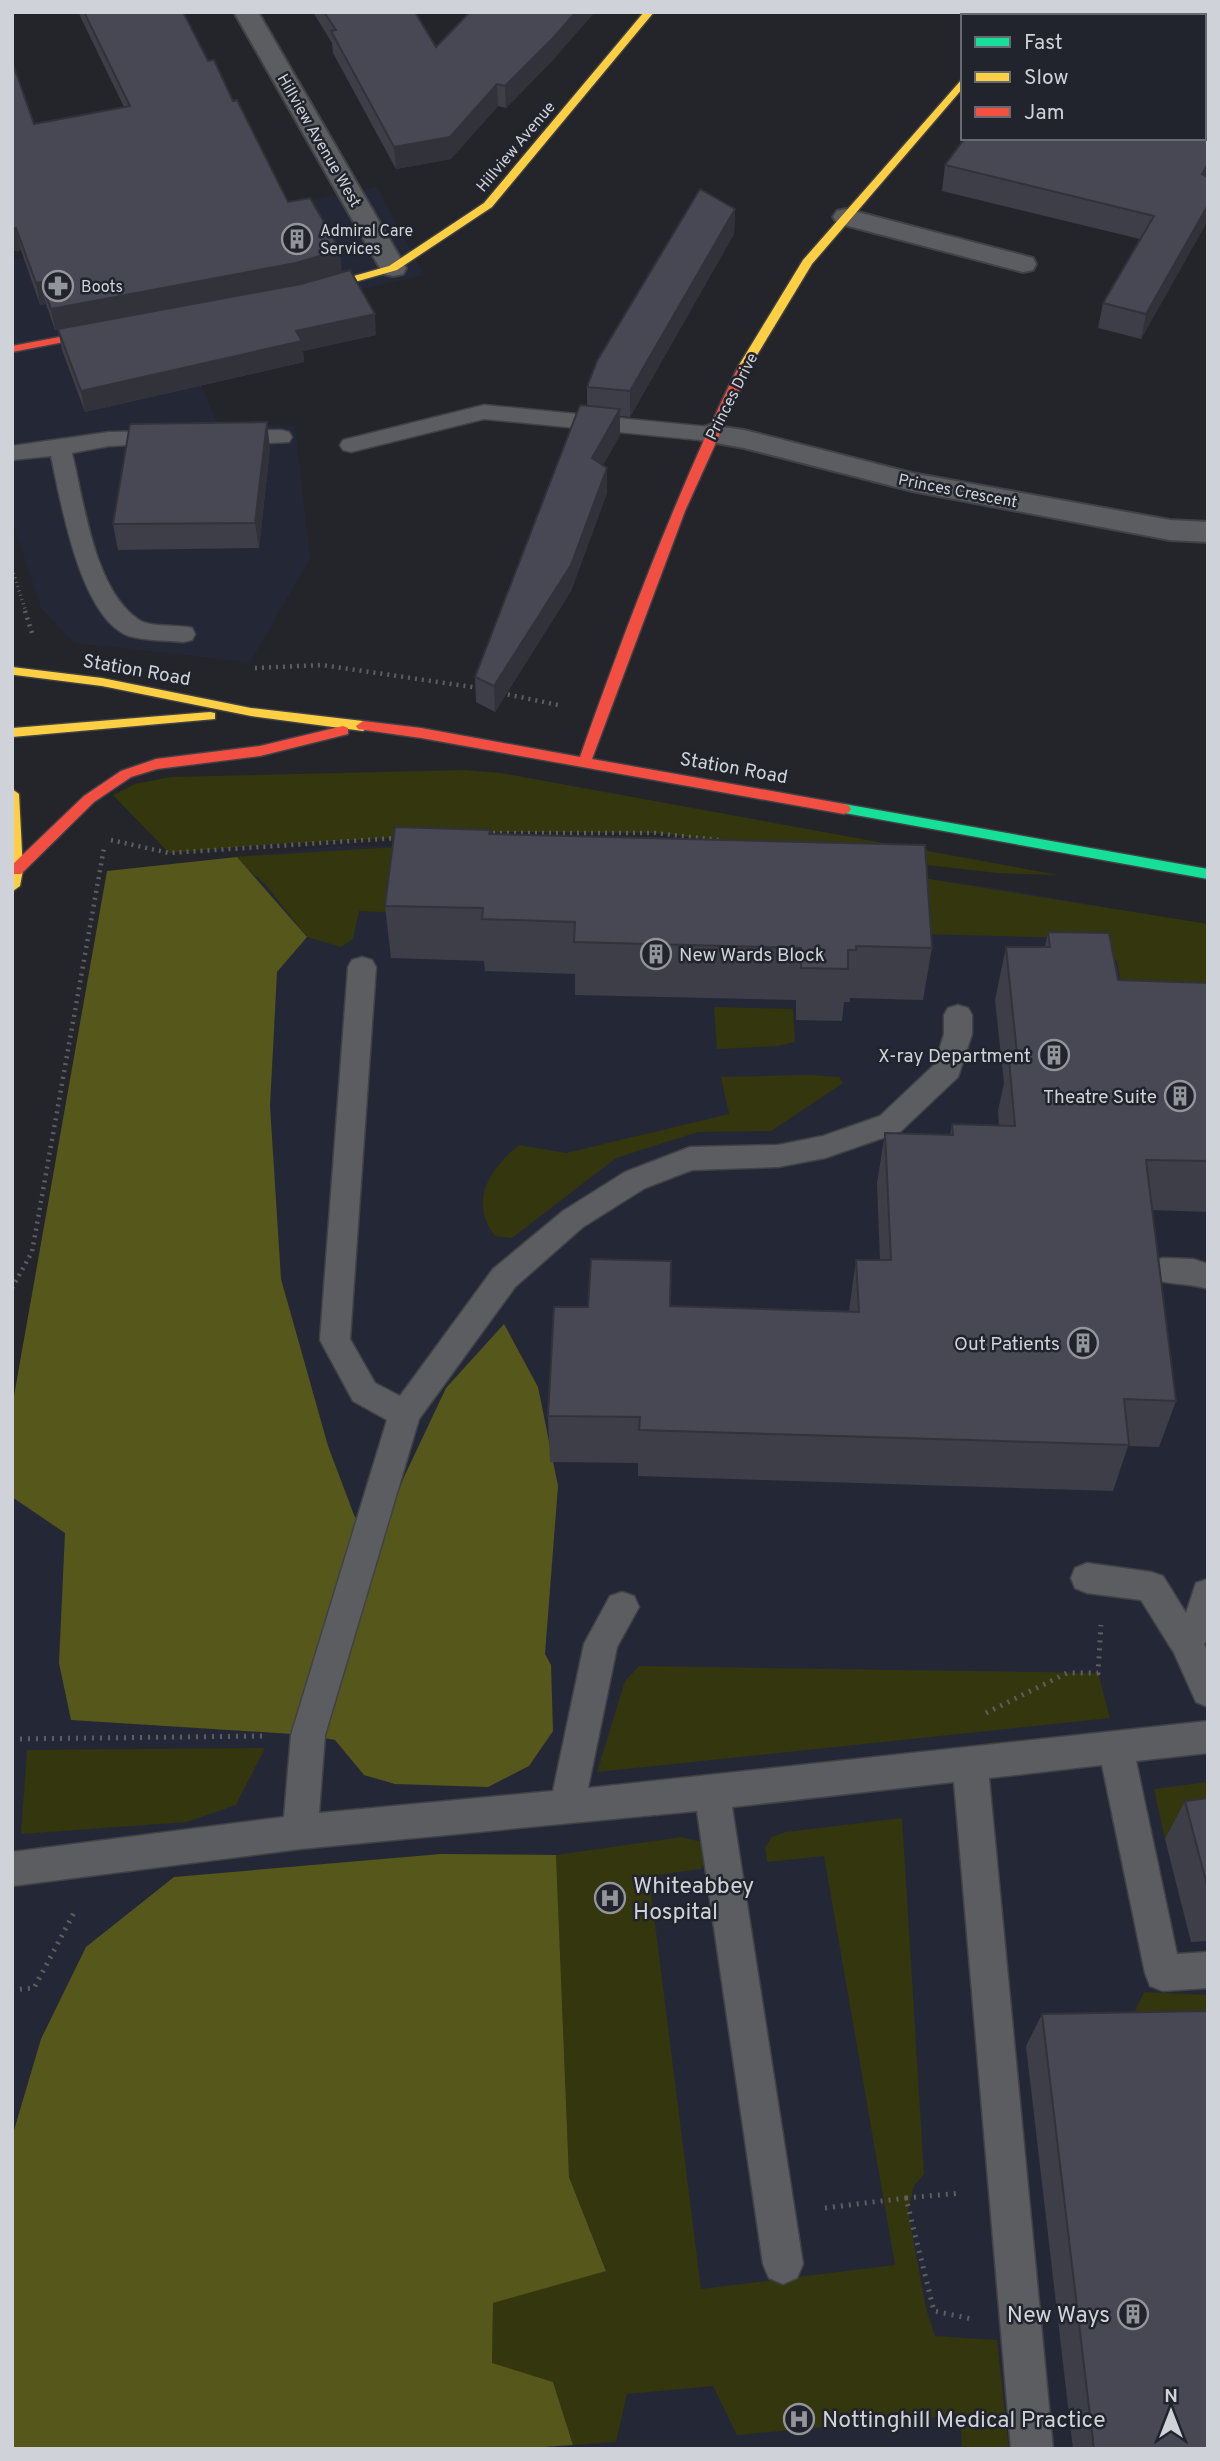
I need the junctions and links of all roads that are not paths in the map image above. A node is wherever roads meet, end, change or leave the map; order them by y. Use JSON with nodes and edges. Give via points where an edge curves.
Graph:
{"nodes":[{"id":1,"x":246,"y":12,"type":"edge"},
{"id":2,"x":649,"y":12,"type":"edge"},
{"id":3,"x":961,"y":83,"type":"edge"},
{"id":4,"x":846,"y":216,"type":"junction"},
{"id":5,"x":1023,"y":264,"type":"dead end"},
{"id":6,"x":393,"y":268,"type":"junction"},
{"id":7,"x":290,"y":296,"type":"edge"},
{"id":8,"x":131,"y":327,"type":"edge"},
{"id":9,"x":12,"y":349,"type":"edge"},
{"id":10,"x":710,"y":434,"type":"junction"},
{"id":11,"x":281,"y":437,"type":"dead end"},
{"id":12,"x":351,"y":445,"type":"dead end"},
{"id":13,"x":60,"y":448,"type":"junction"},
{"id":14,"x":12,"y":453,"type":"edge"},
{"id":15,"x":1208,"y":532,"type":"edge"},
{"id":16,"x":183,"y":634,"type":"dead end"},
{"id":17,"x":14,"y":670,"type":"edge"},
{"id":18,"x":33,"y":693,"type":"dead end"},
{"id":19,"x":251,"y":712,"type":"junction"},
{"id":20,"x":29,"y":714,"type":"dead end"},
{"id":21,"x":369,"y":725,"type":"junction"},
{"id":22,"x":13,"y":734,"type":"edge"},
{"id":23,"x":584,"y":761,"type":"junction"},
{"id":24,"x":12,"y":794,"type":"edge"},
{"id":25,"x":16,"y":870,"type":"junction"},
{"id":26,"x":1208,"y":874,"type":"edge"},
{"id":27,"x":12,"y":887,"type":"edge"},
{"id":28,"x":362,"y":967,"type":"dead end"},
{"id":29,"x":958,"y":1015,"type":"dead end"},
{"id":30,"x":1163,"y":1270,"type":"edge"},
{"id":31,"x":1208,"y":1277,"type":"edge"},
{"id":32,"x":405,"y":1414,"type":"junction"},
{"id":33,"x":1096,"y":1579,"type":"road end"},
{"id":34,"x":1208,"y":1594,"type":"edge"},
{"id":35,"x":622,"y":1607,"type":"dead end"},
{"id":36,"x":1187,"y":1643,"type":"junction"},
{"id":37,"x":1208,"y":1691,"type":"edge"},
{"id":38,"x":1208,"y":1737,"type":"edge"},
{"id":39,"x":1116,"y":1748,"type":"junction"},
{"id":40,"x":970,"y":1765,"type":"junction"},
{"id":41,"x":712,"y":1793,"type":"junction"},
{"id":42,"x":572,"y":1806,"type":"junction"},
{"id":43,"x":300,"y":1832,"type":"junction"},
{"id":44,"x":12,"y":1869,"type":"edge"},
{"id":45,"x":1208,"y":1970,"type":"edge"},
{"id":46,"x":783,"y":2264,"type":"dead end"},
{"id":47,"x":1032,"y":2449,"type":"edge"}],
"edges":[{"from":1,"to":6,"type":"street","name":"Hillview Avenue West"},
{"from":2,"to":6,"type":"street","name":"Hillview Avenue","via":[[488,205]]},
{"from":3,"to":4,"type":"street","name":"Princes Drive"},
{"from":4,"to":5,"type":"street"},
{"from":4,"to":10,"type":"street","name":"Princes Drive","via":[[807,262],[746,363]]},
{"from":6,"to":7,"type":"street","name":"Hillview Avenue"},
{"from":8,"to":9,"type":"street"},
{"from":10,"to":12,"type":"lane","via":[[484,412]]},
{"from":10,"to":15,"type":"street","name":"Princes Crescent","via":[[912,482],[1170,530]]},
{"from":10,"to":23,"type":"street","name":"Princes Drive"},
{"from":11,"to":13,"type":"lane","via":[[109,439]]},
{"from":13,"to":14,"type":"lane"},
{"from":13,"to":16,"type":"lane","via":[[85,552],[106,603],[134,629]]},
{"from":17,"to":18,"type":"street"},
{"from":17,"to":19,"type":"street","name":"Station Road","via":[[102,682]]},
{"from":19,"to":21,"type":"street","name":"Station Road"},
{"from":19,"to":22,"type":"street","name":"Station Road"},
{"from":20,"to":22,"type":"street"},
{"from":21,"to":23,"type":"street","name":"Station Road"},
{"from":21,"to":25,"type":"street","via":[[260,751],[156,764],[126,774],[89,799]]},
{"from":23,"to":26,"type":"street","name":"Station Road"},
{"from":24,"to":25,"type":"street"},
{"from":25,"to":27,"type":"street"},
{"from":28,"to":32,"type":"lane","via":[[335,1340],[364,1392]]},
{"from":29,"to":32,"type":"lane","via":[[948,1069],[890,1124],[825,1147],[778,1156],[690,1158],[635,1180],[573,1219],[504,1278]]},
{"from":30,"to":31,"type":"lane","via":[[1193,1271]]},
{"from":32,"to":43,"type":"lane","via":[[308,1735]]},
{"from":33,"to":36,"type":"lane","via":[[1151,1587]]},
{"from":34,"to":36,"type":"lane","via":[[1204,1614]]},
{"from":35,"to":42,"type":"lane","via":[[601,1644],[570,1787]]},
{"from":36,"to":37,"type":"lane"},
{"from":38,"to":39,"type":"lane"},
{"from":39,"to":40,"type":"lane"},
{"from":39,"to":45,"type":"lane","via":[[1163,1973]]},
{"from":40,"to":41,"type":"lane"},
{"from":40,"to":47,"type":"lane"},
{"from":41,"to":42,"type":"lane"},
{"from":41,"to":46,"type":"lane"},
{"from":42,"to":43,"type":"lane"},
{"from":43,"to":44,"type":"lane"}]}
